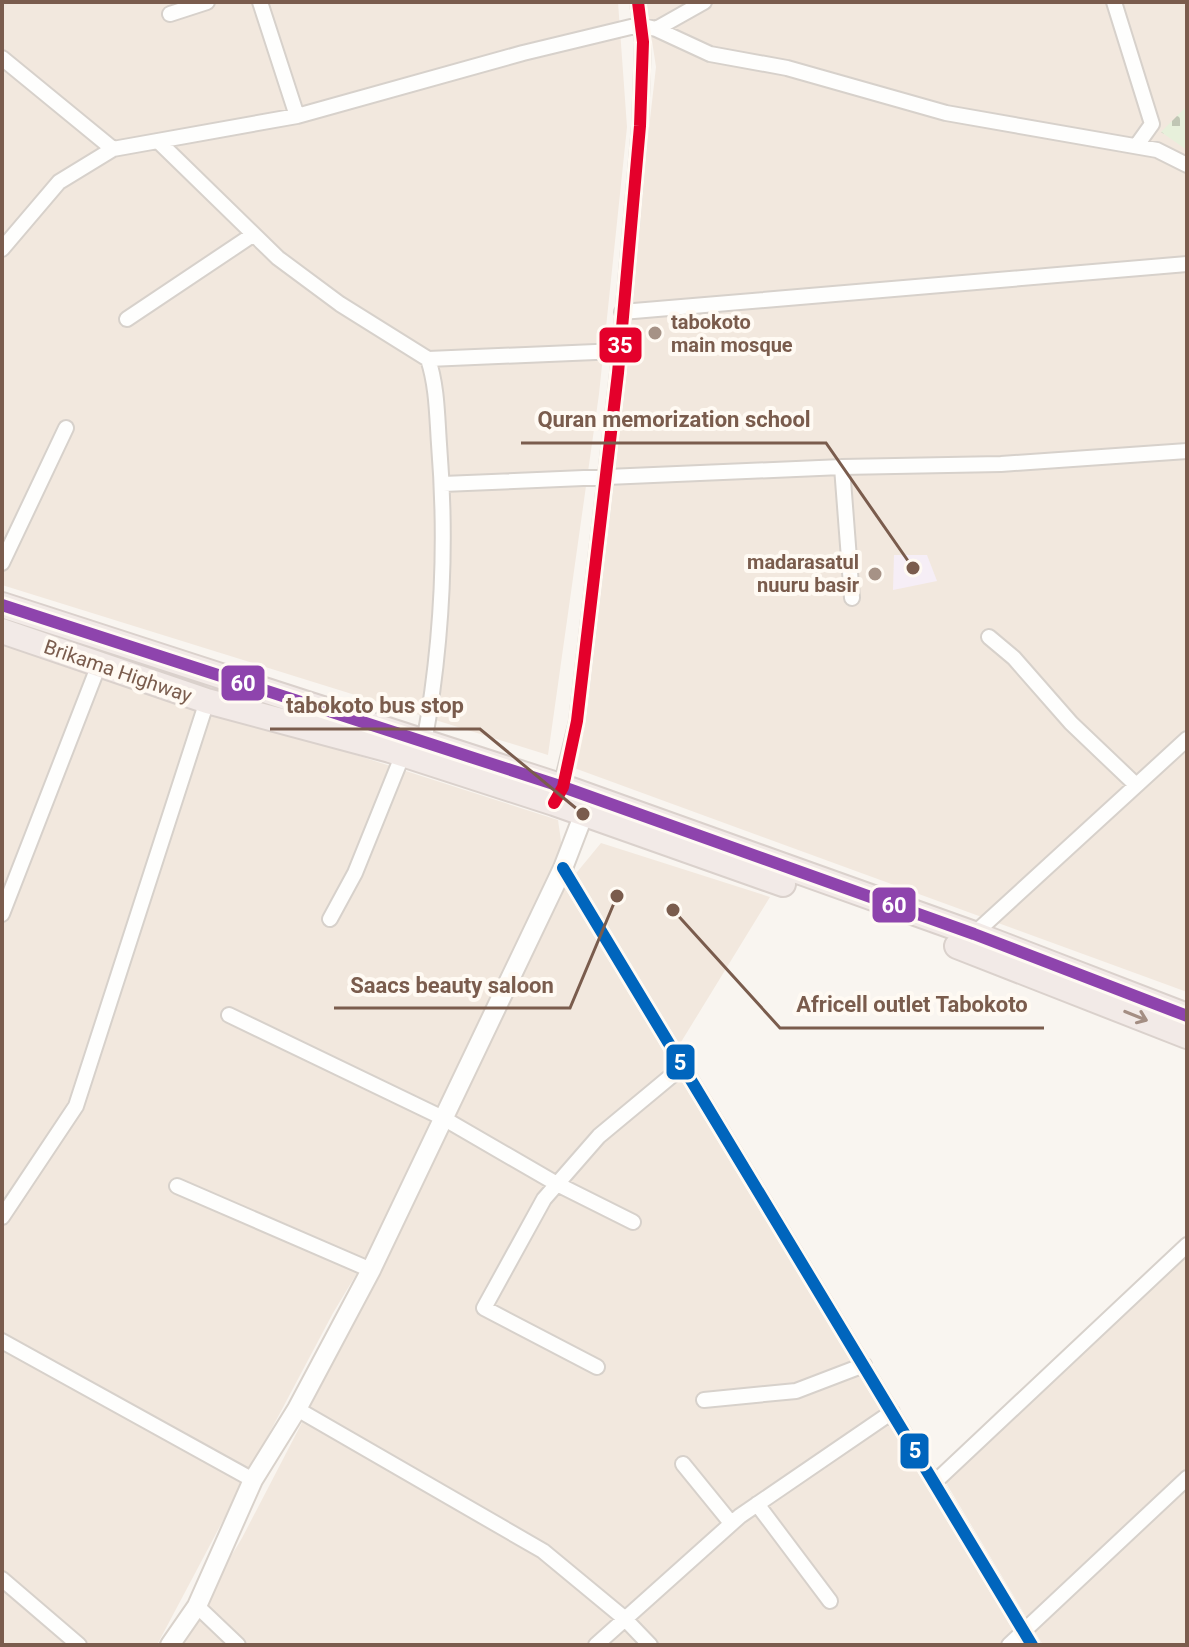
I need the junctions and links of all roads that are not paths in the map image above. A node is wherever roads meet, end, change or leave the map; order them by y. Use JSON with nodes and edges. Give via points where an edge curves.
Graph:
{"nodes":[{"id":1,"x":207,"y":2,"type":"edge"},
{"id":2,"x":638,"y":2,"type":"edge"},
{"id":3,"x":704,"y":2,"type":"edge"},
{"id":4,"x":1114,"y":2,"type":"edge"},
{"id":5,"x":263,"y":3,"type":"edge"},
{"id":6,"x":170,"y":14,"type":"dead end"},
{"id":7,"x":639,"y":25,"type":"junction"},
{"id":8,"x":656,"y":29,"type":"junction"},
{"id":9,"x":2,"y":58,"type":"edge"},
{"id":10,"x":297,"y":116,"type":"junction"},
{"id":11,"x":1152,"y":124,"type":"junction"},
{"id":12,"x":158,"y":141,"type":"junction"},
{"id":13,"x":1137,"y":145,"type":"junction"},
{"id":14,"x":113,"y":149,"type":"junction"},
{"id":15,"x":1167,"y":154,"type":"junction"},
{"id":16,"x":1187,"y":165,"type":"edge"},
{"id":17,"x":251,"y":236,"type":"junction"},
{"id":18,"x":2,"y":249,"type":"edge"},
{"id":19,"x":1187,"y":264,"type":"edge"},
{"id":20,"x":622,"y":312,"type":"junction"},
{"id":21,"x":127,"y":319,"type":"dead end"},
{"id":22,"x":619,"y":351,"type":"junction"},
{"id":23,"x":428,"y":359,"type":"junction"},
{"id":24,"x":66,"y":428,"type":"dead end"},
{"id":25,"x":1187,"y":451,"type":"edge"},
{"id":26,"x":842,"y":467,"type":"junction"},
{"id":27,"x":607,"y":478,"type":"junction"},
{"id":28,"x":443,"y":484,"type":"junction"},
{"id":29,"x":2,"y":563,"type":"edge"},
{"id":30,"x":852,"y":598,"type":"dead end"},
{"id":31,"x":2,"y":605,"type":"edge"},
{"id":32,"x":2,"y":631,"type":"edge"},
{"id":33,"x":989,"y":637,"type":"dead end"},
{"id":34,"x":98,"y":667,"type":"junction"},
{"id":35,"x":207,"y":701,"type":"junction"},
{"id":36,"x":1187,"y":739,"type":"edge"},
{"id":37,"x":414,"y":748,"type":"junction"},
{"id":38,"x":1135,"y":784,"type":"junction"},
{"id":39,"x":559,"y":795,"type":"junction"},
{"id":40,"x":586,"y":806,"type":"junction"},
{"id":41,"x":563,"y":868,"type":"junction"},
{"id":42,"x":2,"y":914,"type":"edge"},
{"id":43,"x":330,"y":919,"type":"dead end"},
{"id":44,"x":974,"y":934,"type":"junction"},
{"id":45,"x":229,"y":1015,"type":"dead end"},
{"id":46,"x":1187,"y":1016,"type":"edge"},
{"id":47,"x":1187,"y":1036,"type":"edge"},
{"id":48,"x":682,"y":1067,"type":"junction"},
{"id":49,"x":443,"y":1118,"type":"junction"},
{"id":50,"x":557,"y":1184,"type":"junction"},
{"id":51,"x":177,"y":1186,"type":"dead end"},
{"id":52,"x":2,"y":1217,"type":"edge"},
{"id":53,"x":633,"y":1222,"type":"dead end"},
{"id":54,"x":1187,"y":1245,"type":"edge"},
{"id":55,"x":371,"y":1270,"type":"junction"},
{"id":56,"x":2,"y":1341,"type":"edge"},
{"id":57,"x":864,"y":1365,"type":"junction"},
{"id":58,"x":597,"y":1367,"type":"dead end"},
{"id":59,"x":704,"y":1400,"type":"dead end"},
{"id":60,"x":297,"y":1409,"type":"junction"},
{"id":61,"x":892,"y":1412,"type":"junction"},
{"id":62,"x":683,"y":1464,"type":"dead end"},
{"id":63,"x":1187,"y":1478,"type":"edge"},
{"id":64,"x":253,"y":1480,"type":"junction"},
{"id":65,"x":935,"y":1482,"type":"junction"},
{"id":66,"x":757,"y":1504,"type":"junction"},
{"id":67,"x":731,"y":1523,"type":"junction"},
{"id":68,"x":2,"y":1579,"type":"edge"},
{"id":69,"x":830,"y":1601,"type":"dead end"},
{"id":70,"x":197,"y":1606,"type":"junction"},
{"id":71,"x":624,"y":1618,"type":"junction"},
{"id":72,"x":1023,"y":1632,"type":"junction"},
{"id":73,"x":79,"y":1645,"type":"edge"},
{"id":74,"x":170,"y":1645,"type":"edge"},
{"id":75,"x":238,"y":1645,"type":"edge"},
{"id":76,"x":596,"y":1645,"type":"edge"},
{"id":77,"x":650,"y":1645,"type":"edge"},
{"id":78,"x":1009,"y":1645,"type":"edge"},
{"id":79,"x":1032,"y":1645,"type":"edge"}],
"edges":[{"from":1,"to":6,"type":"street"},
{"from":2,"to":7,"type":"street"},
{"from":3,"to":8,"type":"street"},
{"from":4,"to":11,"type":"street"},
{"from":5,"to":10,"type":"street"},
{"from":7,"to":8,"type":"street"},
{"from":7,"to":10,"type":"street"},
{"from":7,"to":20,"type":"street","via":[[640,126]]},
{"from":8,"to":13,"type":"street","via":[[710,54],[787,68],[946,113]]},
{"from":9,"to":14,"type":"street"},
{"from":10,"to":12,"type":"street"},
{"from":11,"to":13,"type":"street"},
{"from":11,"to":15,"type":"street"},
{"from":12,"to":14,"type":"street"},
{"from":12,"to":17,"type":"street"},
{"from":13,"to":15,"type":"street"},
{"from":14,"to":18,"type":"street","via":[[59,182]]},
{"from":15,"to":16,"type":"street"},
{"from":17,"to":21,"type":"street"},
{"from":17,"to":23,"type":"street","via":[[340,304]]},
{"from":19,"to":20,"type":"street"},
{"from":20,"to":22,"type":"street"},
{"from":22,"to":23,"type":"street"},
{"from":22,"to":27,"type":"street"},
{"from":23,"to":28,"type":"street"},
{"from":24,"to":29,"type":"street"},
{"from":25,"to":26,"type":"street","via":[[1001,464]]},
{"from":26,"to":27,"type":"street"},
{"from":26,"to":30,"type":"street"},
{"from":27,"to":28,"type":"street"},
{"from":27,"to":39,"type":"street","via":[[577,721]]},
{"from":28,"to":37,"type":"street","via":[[439,660]]},
{"from":31,"to":37,"type":"highway","name":"Brikama Highway"},
{"from":32,"to":34,"type":"highway","name":"Brikama Highway"},
{"from":33,"to":38,"type":"street"},
{"from":34,"to":35,"type":"highway","name":"Brikama Highway"},
{"from":34,"to":42,"type":"street"},
{"from":35,"to":37,"type":"highway","name":"Brikama Highway"},
{"from":35,"to":52,"type":"street","via":[[76,1106]]},
{"from":36,"to":38,"type":"street"},
{"from":37,"to":39,"type":"highway","name":"Brikama Highway"},
{"from":37,"to":43,"type":"street"},
{"from":38,"to":44,"type":"street"},
{"from":39,"to":40,"type":"highway","name":"Brikama Highway"},
{"from":40,"to":41,"type":"street"},
{"from":40,"to":44,"type":"highway","name":"Brikama Highway"},
{"from":40,"to":47,"type":"highway","name":"Brikama Highway","one_way":true},
{"from":41,"to":48,"type":"street"},
{"from":41,"to":49,"type":"street"},
{"from":44,"to":46,"type":"highway","name":"Brikama Highway"},
{"from":45,"to":49,"type":"street"},
{"from":48,"to":50,"type":"street","via":[[599,1136]]},
{"from":48,"to":57,"type":"street"},
{"from":49,"to":50,"type":"street"},
{"from":49,"to":55,"type":"street"},
{"from":50,"to":53,"type":"street"},
{"from":50,"to":58,"type":"street","via":[[484,1308]]},
{"from":51,"to":55,"type":"street"},
{"from":54,"to":65,"type":"street"},
{"from":55,"to":60,"type":"street"},
{"from":56,"to":64,"type":"street"},
{"from":57,"to":59,"type":"street","via":[[796,1391]]},
{"from":57,"to":61,"type":"street"},
{"from":60,"to":64,"type":"street"},
{"from":60,"to":71,"type":"street","via":[[543,1551]]},
{"from":61,"to":65,"type":"street"},
{"from":61,"to":66,"type":"street"},
{"from":62,"to":67,"type":"street"},
{"from":63,"to":72,"type":"street"},
{"from":64,"to":70,"type":"street"},
{"from":65,"to":72,"type":"street"},
{"from":66,"to":67,"type":"street"},
{"from":66,"to":69,"type":"street"},
{"from":67,"to":71,"type":"street"},
{"from":68,"to":73,"type":"street"},
{"from":70,"to":74,"type":"street"},
{"from":70,"to":75,"type":"street"},
{"from":71,"to":76,"type":"street"},
{"from":71,"to":77,"type":"street"},
{"from":72,"to":78,"type":"street"},
{"from":72,"to":79,"type":"street"}]}
